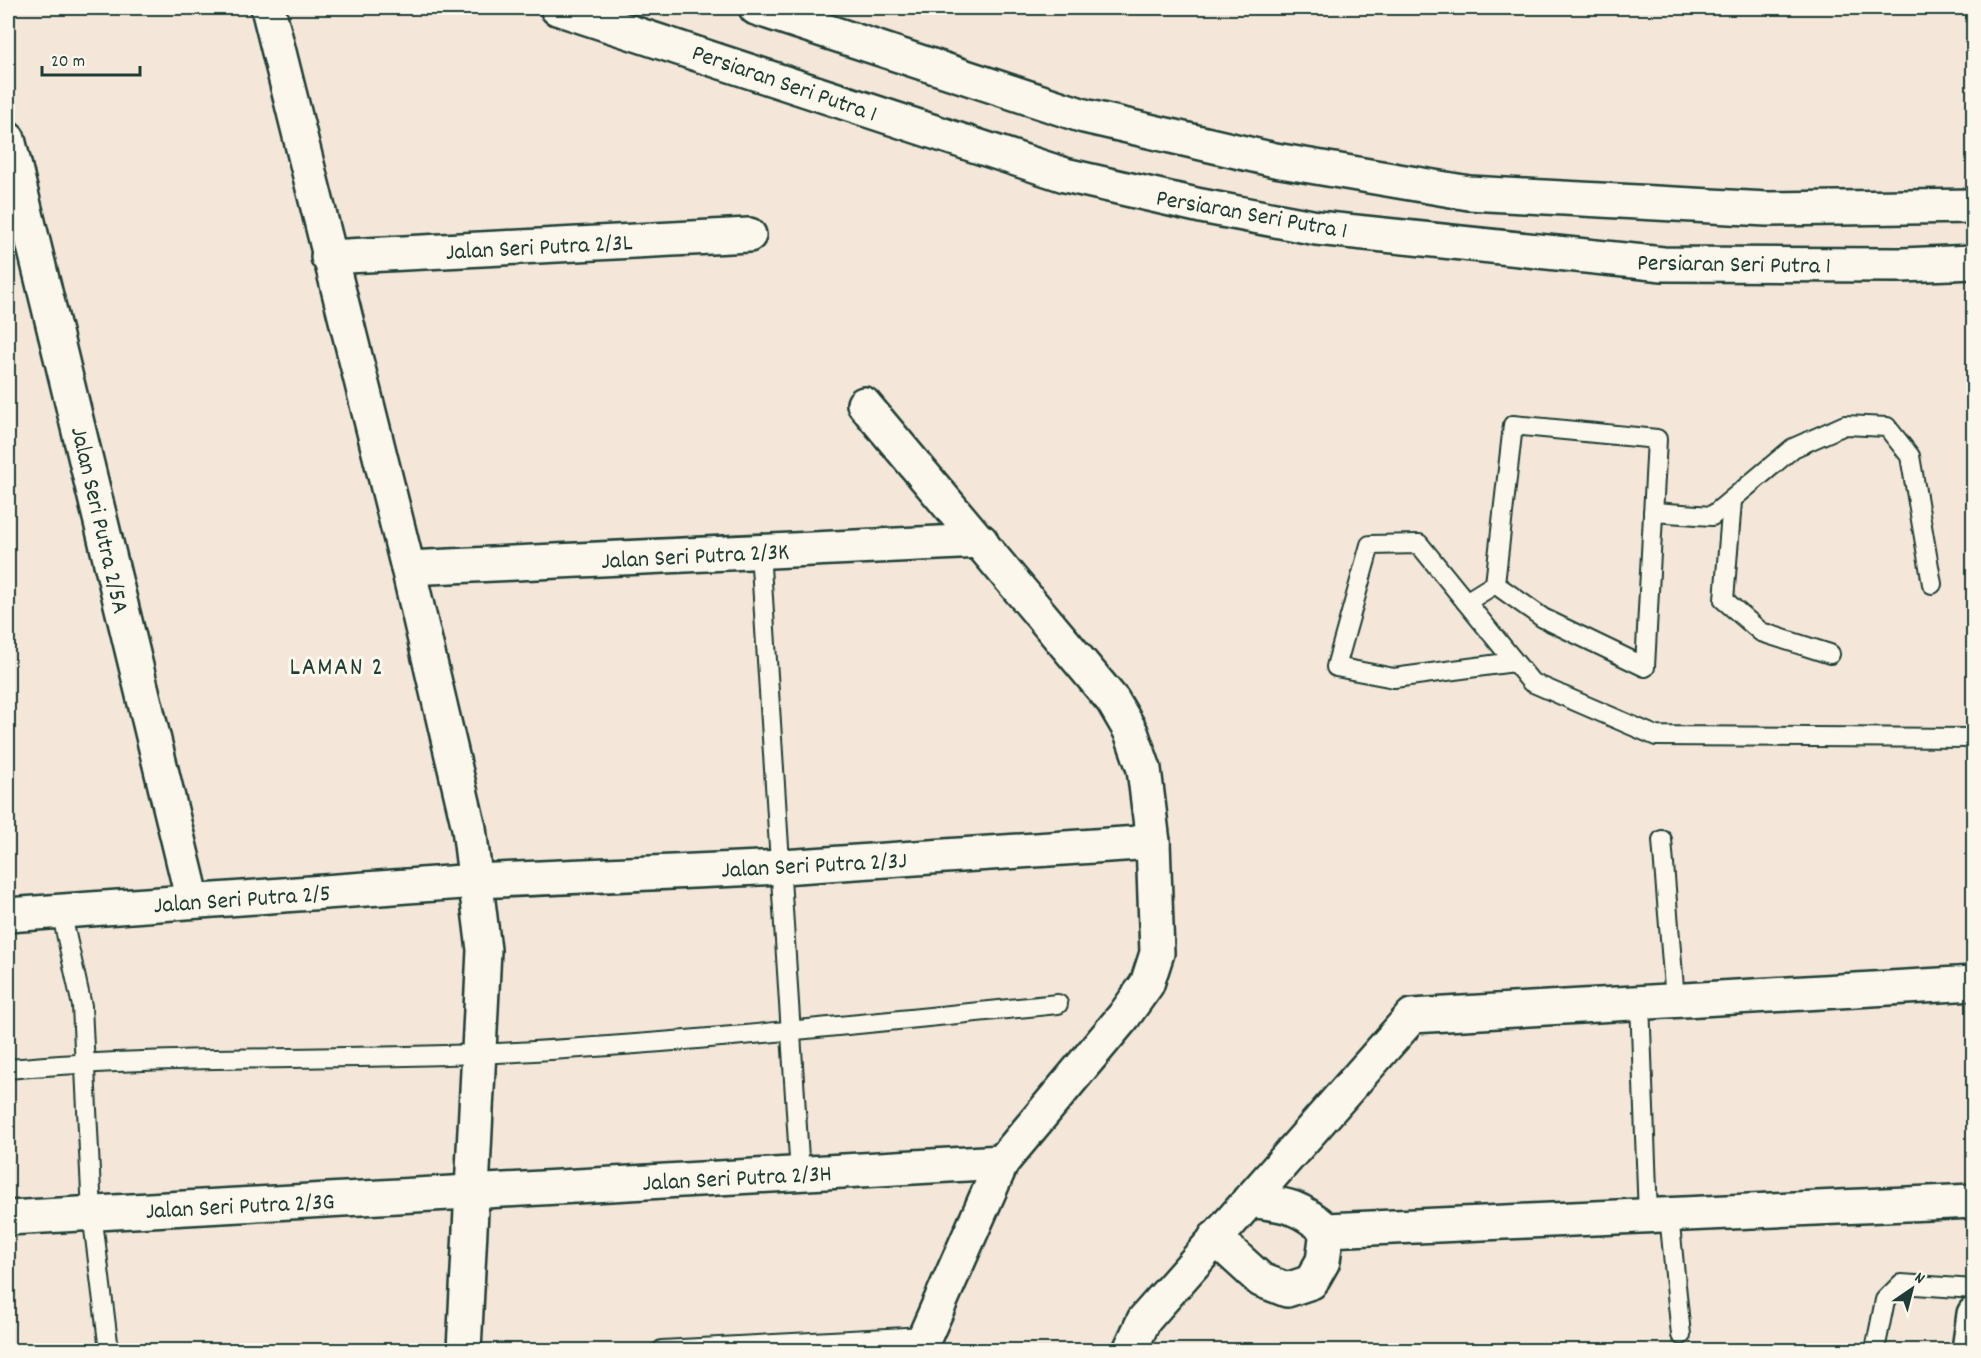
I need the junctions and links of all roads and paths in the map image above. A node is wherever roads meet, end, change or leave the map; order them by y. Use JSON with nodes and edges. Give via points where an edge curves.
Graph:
{"nodes":[{"id":1,"x":267,"y":8,"type":"edge"},
{"id":2,"x":557,"y":8,"type":"edge"},
{"id":3,"x":756,"y":8,"type":"edge"},
{"id":4,"x":805,"y":16,"type":"edge"},
{"id":5,"x":8,"y":139,"type":"edge"},
{"id":6,"x":1974,"y":206,"type":"edge"},
{"id":7,"x":1767,"y":209,"type":"junction"},
{"id":8,"x":1974,"y":228,"type":"edge"},
{"id":9,"x":749,"y":235,"type":"dead end"},
{"id":10,"x":328,"y":257,"type":"junction"},
{"id":11,"x":1974,"y":262,"type":"edge"},
{"id":12,"x":1902,"y":266,"type":"junction"},
{"id":13,"x":1974,"y":283,"type":"edge"},
{"id":14,"x":864,"y":404,"type":"dead end"},
{"id":15,"x":1732,"y":501,"type":"junction"},
{"id":16,"x":1653,"y":512,"type":"junction"},
{"id":17,"x":981,"y":541,"type":"junction"},
{"id":18,"x":760,"y":551,"type":"junction"},
{"id":19,"x":408,"y":568,"type":"junction"},
{"id":20,"x":1495,"y":584,"type":"junction"},
{"id":21,"x":1932,"y":584,"type":"dead end"},
{"id":22,"x":1466,"y":602,"type":"junction"},
{"id":23,"x":1830,"y":654,"type":"dead end"},
{"id":24,"x":1514,"y":662,"type":"junction"},
{"id":25,"x":1974,"y":738,"type":"edge"},
{"id":26,"x":1662,"y":840,"type":"dead end"},
{"id":27,"x":1153,"y":842,"type":"junction"},
{"id":28,"x":782,"y":867,"type":"junction"},
{"id":29,"x":476,"y":881,"type":"junction"},
{"id":30,"x":193,"y":901,"type":"junction"},
{"id":31,"x":61,"y":911,"type":"junction"},
{"id":32,"x":8,"y":915,"type":"edge"},
{"id":33,"x":1974,"y":983,"type":"edge"},
{"id":34,"x":1674,"y":1000,"type":"junction"},
{"id":35,"x":1640,"y":1002,"type":"junction"},
{"id":36,"x":1058,"y":1004,"type":"dead end"},
{"id":37,"x":792,"y":1031,"type":"junction"},
{"id":38,"x":479,"y":1054,"type":"junction"},
{"id":39,"x":85,"y":1062,"type":"junction"},
{"id":40,"x":8,"y":1069,"type":"edge"},
{"id":41,"x":1002,"y":1162,"type":"junction"},
{"id":42,"x":800,"y":1173,"type":"junction"},
{"id":43,"x":472,"y":1192,"type":"junction"},
{"id":44,"x":1249,"y":1200,"type":"junction"},
{"id":45,"x":1974,"y":1201,"type":"edge"},
{"id":46,"x":92,"y":1213,"type":"junction"},
{"id":47,"x":1658,"y":1215,"type":"junction"},
{"id":48,"x":8,"y":1218,"type":"edge"},
{"id":49,"x":1327,"y":1230,"type":"junction"},
{"id":50,"x":1215,"y":1238,"type":"junction"},
{"id":51,"x":1974,"y":1289,"type":"edge"},
{"id":52,"x":1974,"y":1314,"type":"edge"},
{"id":53,"x":1681,"y":1335,"type":"dead end"},
{"id":54,"x":922,"y":1343,"type":"edge"},
{"id":55,"x":109,"y":1350,"type":"edge"},
{"id":56,"x":464,"y":1350,"type":"edge"},
{"id":57,"x":662,"y":1350,"type":"edge"},
{"id":58,"x":1130,"y":1350,"type":"edge"},
{"id":59,"x":1875,"y":1350,"type":"edge"},
{"id":60,"x":1970,"y":1350,"type":"edge"}],
"edges":[{"from":1,"to":10,"type":"street"},
{"from":2,"to":12,"type":"street","name":"Persiaran Seri Putra 1","via":[[1054,171],[1212,208],[1317,228],[1663,264]]},
{"from":3,"to":4,"type":"street"},
{"from":4,"to":7,"type":"street","via":[[1084,116],[1275,160],[1469,193]]},
{"from":5,"to":30,"type":"street","name":"Jalan Seri Putra 2/5A"},
{"from":6,"to":7,"type":"street"},
{"from":7,"to":8,"type":"street","via":[[1832,224]]},
{"from":9,"to":10,"type":"street","name":"Jalan Seri Putra 2/3L"},
{"from":10,"to":19,"type":"street"},
{"from":11,"to":12,"type":"street","name":"Persiaran Seri Putra 1"},
{"from":12,"to":13,"type":"street","via":[[1964,277]]},
{"from":14,"to":17,"type":"street"},
{"from":15,"to":16,"type":"lane","via":[[1712,516]]},
{"from":15,"to":21,"type":"lane","via":[[1793,448],[1845,425],[1887,427],[1910,456]]},
{"from":15,"to":23,"type":"lane","via":[[1724,600],[1761,632]]},
{"from":16,"to":20,"type":"lane","via":[[1645,667],[1543,618]]},
{"from":16,"to":20,"type":"lane","via":[[1657,439],[1513,425]]},
{"from":17,"to":18,"type":"street","name":"Jalan Seri Putra 2/3K"},
{"from":17,"to":27,"type":"street","via":[[1113,701],[1131,732],[1144,769]]},
{"from":18,"to":19,"type":"street","name":"Jalan Seri Putra 2/3K"},
{"from":18,"to":28,"type":"lane"},
{"from":19,"to":29,"type":"street","via":[[469,828]]},
{"from":20,"to":22,"type":"lane"},
{"from":22,"to":24,"type":"lane"},
{"from":22,"to":24,"type":"lane","via":[[1419,544],[1370,545],[1336,667],[1394,678]]},
{"from":24,"to":25,"type":"lane","via":[[1531,682],[1656,736]]},
{"from":26,"to":34,"type":"lane"},
{"from":27,"to":28,"type":"street","name":"Jalan Seri Putra 2/3J"},
{"from":27,"to":41,"type":"street","via":[[1157,953],[1147,984]]},
{"from":28,"to":29,"type":"street","name":"Jalan Seri Putra 2/3J"},
{"from":28,"to":37,"type":"lane"},
{"from":29,"to":30,"type":"street","name":"Jalan Seri Putra 2/5"},
{"from":29,"to":38,"type":"street","via":[[484,950]]},
{"from":30,"to":31,"type":"street","name":"Jalan Seri Putra 2/5"},
{"from":31,"to":32,"type":"street","name":"Jalan Seri Putra 2/5"},
{"from":31,"to":39,"type":"lane","via":[[82,1006]]},
{"from":33,"to":34,"type":"street"},
{"from":34,"to":35,"type":"street"},
{"from":35,"to":44,"type":"street","via":[[1412,1016]]},
{"from":35,"to":47,"type":"lane"},
{"from":36,"to":37,"type":"lane"},
{"from":37,"to":38,"type":"lane"},
{"from":37,"to":42,"type":"lane"},
{"from":38,"to":39,"type":"lane"},
{"from":38,"to":43,"type":"street"},
{"from":39,"to":40,"type":"lane"},
{"from":39,"to":46,"type":"lane"},
{"from":41,"to":42,"type":"street","name":"Jalan Seri Putra 2/3H"},
{"from":41,"to":54,"type":"street"},
{"from":42,"to":43,"type":"street","name":"Jalan Seri Putra 2/3H"},
{"from":43,"to":46,"type":"street","name":"Jalan Seri Putra 2/3G"},
{"from":43,"to":56,"type":"street"},
{"from":44,"to":49,"type":"street","via":[[1291,1206]]},
{"from":44,"to":50,"type":"street"},
{"from":45,"to":47,"type":"street"},
{"from":46,"to":48,"type":"street","name":"Jalan Seri Putra 2/3G"},
{"from":46,"to":55,"type":"lane"},
{"from":47,"to":49,"type":"street"},
{"from":47,"to":53,"type":"lane"},
{"from":49,"to":50,"type":"street","via":[[1323,1261],[1311,1282],[1287,1290],[1261,1280]]},
{"from":50,"to":58,"type":"street","via":[[1144,1320]]},
{"from":51,"to":59,"type":"lane","via":[[1901,1284],[1884,1300]]},
{"from":52,"to":60,"type":"street"},
{"from":54,"to":57,"type":"lane"}]}
